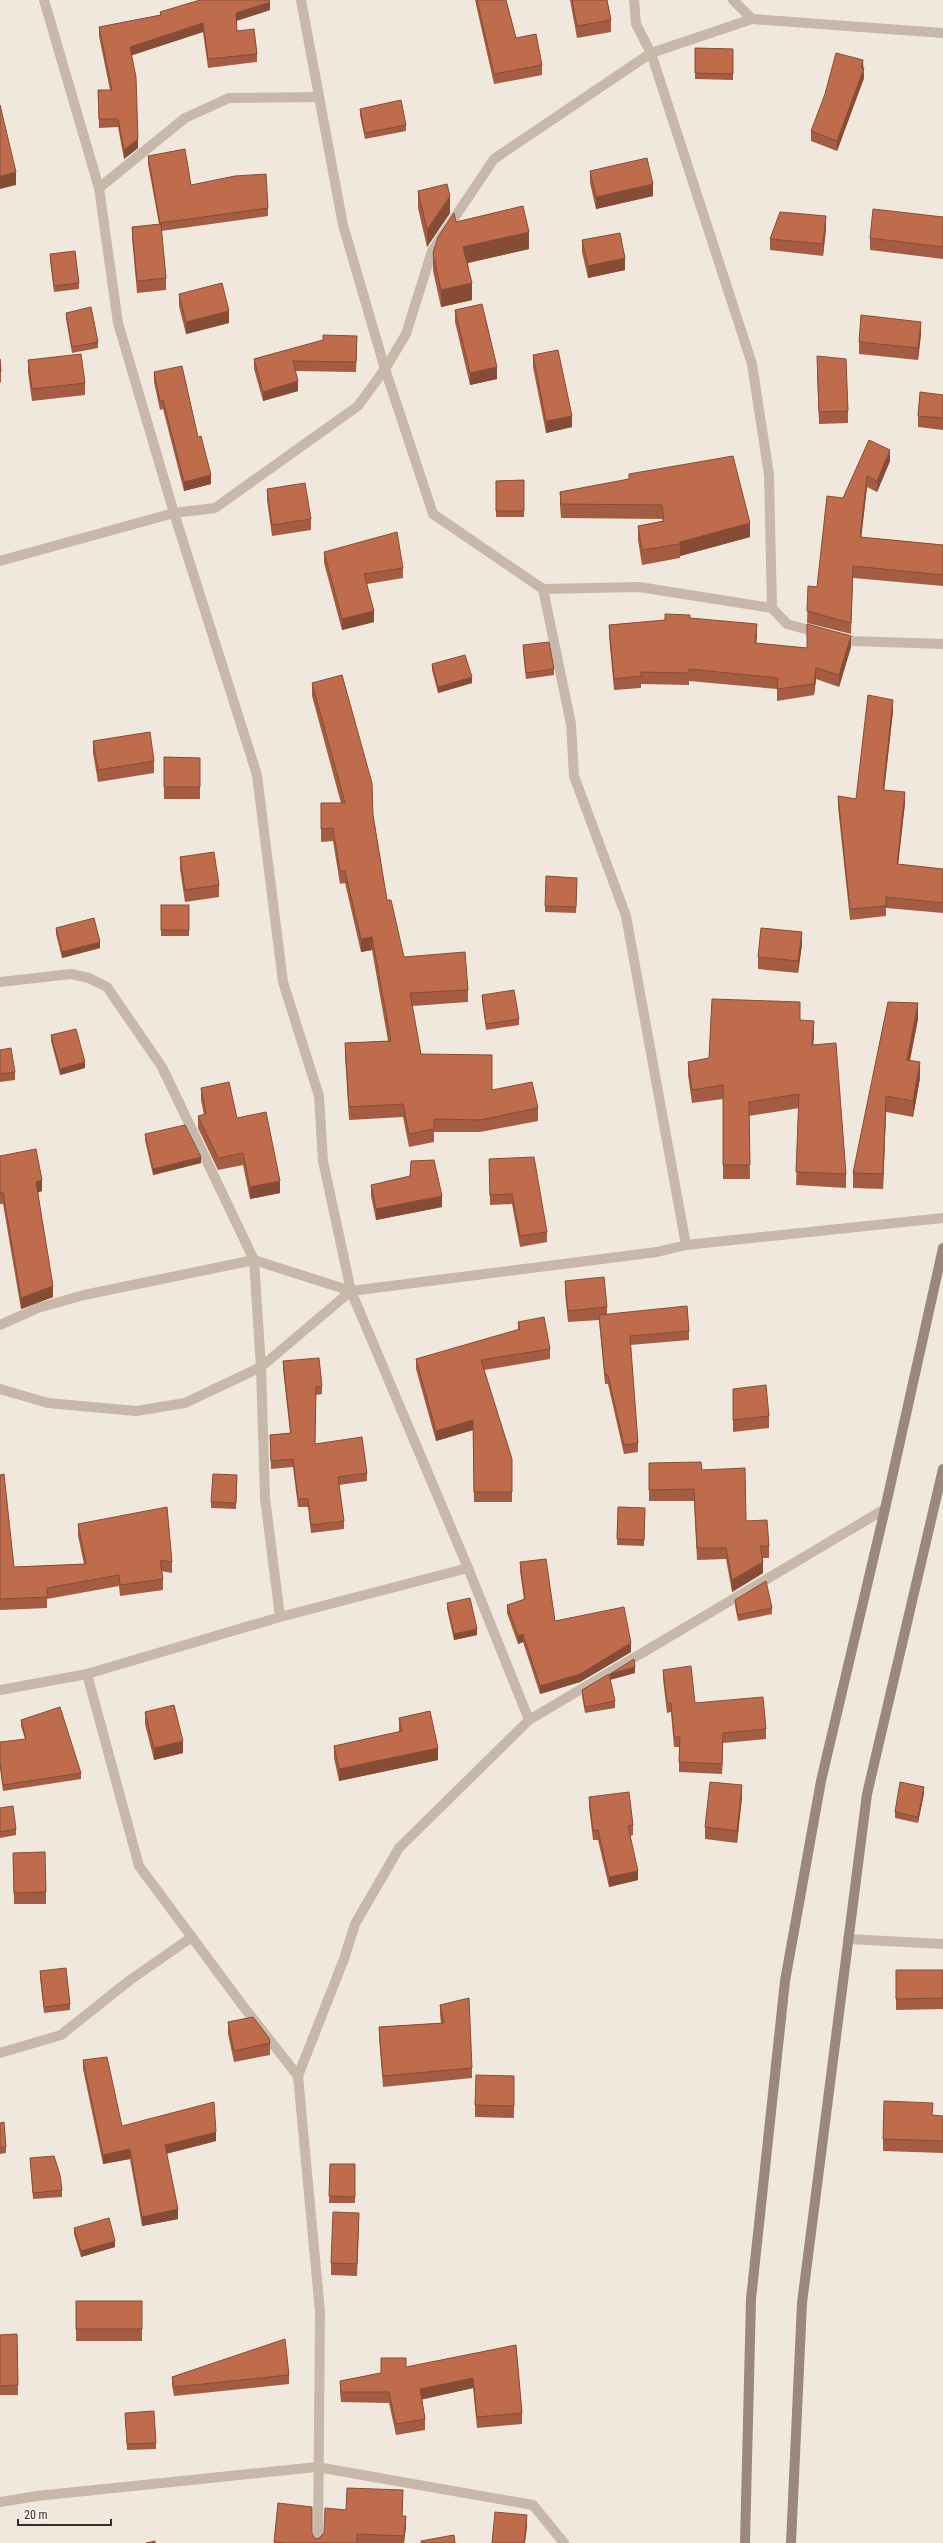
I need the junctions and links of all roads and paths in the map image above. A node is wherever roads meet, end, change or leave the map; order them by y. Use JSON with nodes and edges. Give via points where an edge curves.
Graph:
{"nodes":[{"id":1,"x":44,"y":0,"type":"edge"},
{"id":2,"x":301,"y":0,"type":"edge"},
{"id":3,"x":634,"y":0,"type":"edge"},
{"id":4,"x":733,"y":0,"type":"edge"},
{"id":5,"x":752,"y":19,"type":"junction"},
{"id":6,"x":943,"y":33,"type":"edge"},
{"id":7,"x":651,"y":53,"type":"junction"},
{"id":8,"x":319,"y":97,"type":"junction"},
{"id":9,"x":99,"y":188,"type":"junction"},
{"id":10,"x":385,"y":369,"type":"junction"},
{"id":11,"x":174,"y":513,"type":"junction"},
{"id":12,"x":0,"y":561,"type":"edge"},
{"id":13,"x":543,"y":589,"type":"junction"},
{"id":14,"x":772,"y":608,"type":"junction"},
{"id":15,"x":943,"y":644,"type":"edge"},
{"id":16,"x":0,"y":982,"type":"edge"},
{"id":17,"x":943,"y":1218,"type":"edge"},
{"id":18,"x":686,"y":1245,"type":"junction"},
{"id":19,"x":943,"y":1248,"type":"edge"},
{"id":20,"x":254,"y":1260,"type":"junction"},
{"id":21,"x":351,"y":1290,"type":"junction"},
{"id":22,"x":0,"y":1326,"type":"edge"},
{"id":23,"x":261,"y":1367,"type":"junction"},
{"id":24,"x":0,"y":1389,"type":"edge"},
{"id":25,"x":943,"y":1469,"type":"edge"},
{"id":26,"x":885,"y":1509,"type":"junction"},
{"id":27,"x":468,"y":1568,"type":"junction"},
{"id":28,"x":280,"y":1617,"type":"junction"},
{"id":29,"x":87,"y":1674,"type":"junction"},
{"id":30,"x":0,"y":1690,"type":"edge"},
{"id":31,"x":529,"y":1720,"type":"junction"},
{"id":32,"x":192,"y":1937,"type":"junction"},
{"id":33,"x":848,"y":1939,"type":"junction"},
{"id":34,"x":943,"y":1944,"type":"edge"},
{"id":35,"x":0,"y":2053,"type":"edge"},
{"id":36,"x":298,"y":2076,"type":"junction"},
{"id":37,"x":317,"y":2467,"type":"junction"},
{"id":38,"x":0,"y":2502,"type":"edge"},
{"id":39,"x":318,"y":2543,"type":"edge"},
{"id":40,"x":564,"y":2543,"type":"edge"},
{"id":41,"x":745,"y":2543,"type":"edge"},
{"id":42,"x":791,"y":2543,"type":"edge"}],
"edges":[{"from":1,"to":9,"type":"street"},
{"from":2,"to":8,"type":"street"},
{"from":3,"to":7,"type":"street","via":[[636,24]]},
{"from":4,"to":5,"type":"street"},
{"from":5,"to":6,"type":"street"},
{"from":5,"to":7,"type":"street"},
{"from":7,"to":10,"type":"street","via":[[494,159],[432,251],[406,334]]},
{"from":7,"to":14,"type":"street","via":[[752,364],[769,475]]},
{"from":8,"to":9,"type":"street","via":[[229,98],[185,118]]},
{"from":8,"to":10,"type":"street","via":[[343,225]]},
{"from":9,"to":11,"type":"street","via":[[118,323]]},
{"from":10,"to":11,"type":"street","via":[[358,406],[215,508]]},
{"from":10,"to":13,"type":"street","via":[[433,514]]},
{"from":11,"to":12,"type":"street"},
{"from":11,"to":21,"type":"street","via":[[257,775],[283,982],[319,1096],[323,1161]]},
{"from":13,"to":14,"type":"street","via":[[639,587]]},
{"from":13,"to":18,"type":"street","via":[[571,724],[574,776],[626,916]]},
{"from":14,"to":15,"type":"street","via":[[787,624],[853,641]]},
{"from":16,"to":20,"type":"street","via":[[71,974],[89,978],[107,987],[162,1067]]},
{"from":17,"to":18,"type":"street"},
{"from":18,"to":21,"type":"street","via":[[657,1252]]},
{"from":19,"to":26,"type":"main road"},
{"from":20,"to":21,"type":"street"},
{"from":20,"to":22,"type":"street","via":[[84,1295],[38,1308]]},
{"from":20,"to":23,"type":"street"},
{"from":21,"to":23,"type":"street"},
{"from":21,"to":27,"type":"street"},
{"from":23,"to":24,"type":"street","via":[[185,1403],[136,1411],[48,1403]]},
{"from":23,"to":28,"type":"street","via":[[265,1498]]},
{"from":25,"to":33,"type":"main road","via":[[866,1794]]},
{"from":26,"to":31,"type":"street"},
{"from":26,"to":41,"type":"main road","via":[[821,1781],[785,1981],[751,2299]]},
{"from":27,"to":28,"type":"street"},
{"from":27,"to":31,"type":"street"},
{"from":28,"to":29,"type":"street"},
{"from":29,"to":30,"type":"street"},
{"from":29,"to":32,"type":"street","via":[[139,1866]]},
{"from":31,"to":36,"type":"street","via":[[399,1848],[355,1924]]},
{"from":32,"to":35,"type":"street","via":[[130,1980],[61,2035]]},
{"from":32,"to":36,"type":"street"},
{"from":33,"to":34,"type":"street"},
{"from":33,"to":42,"type":"main road","via":[[802,2303]]},
{"from":36,"to":37,"type":"street","via":[[320,2312]]},
{"from":37,"to":38,"type":"street"},
{"from":37,"to":39,"type":"street"},
{"from":37,"to":40,"type":"street","via":[[533,2505]]}]}
